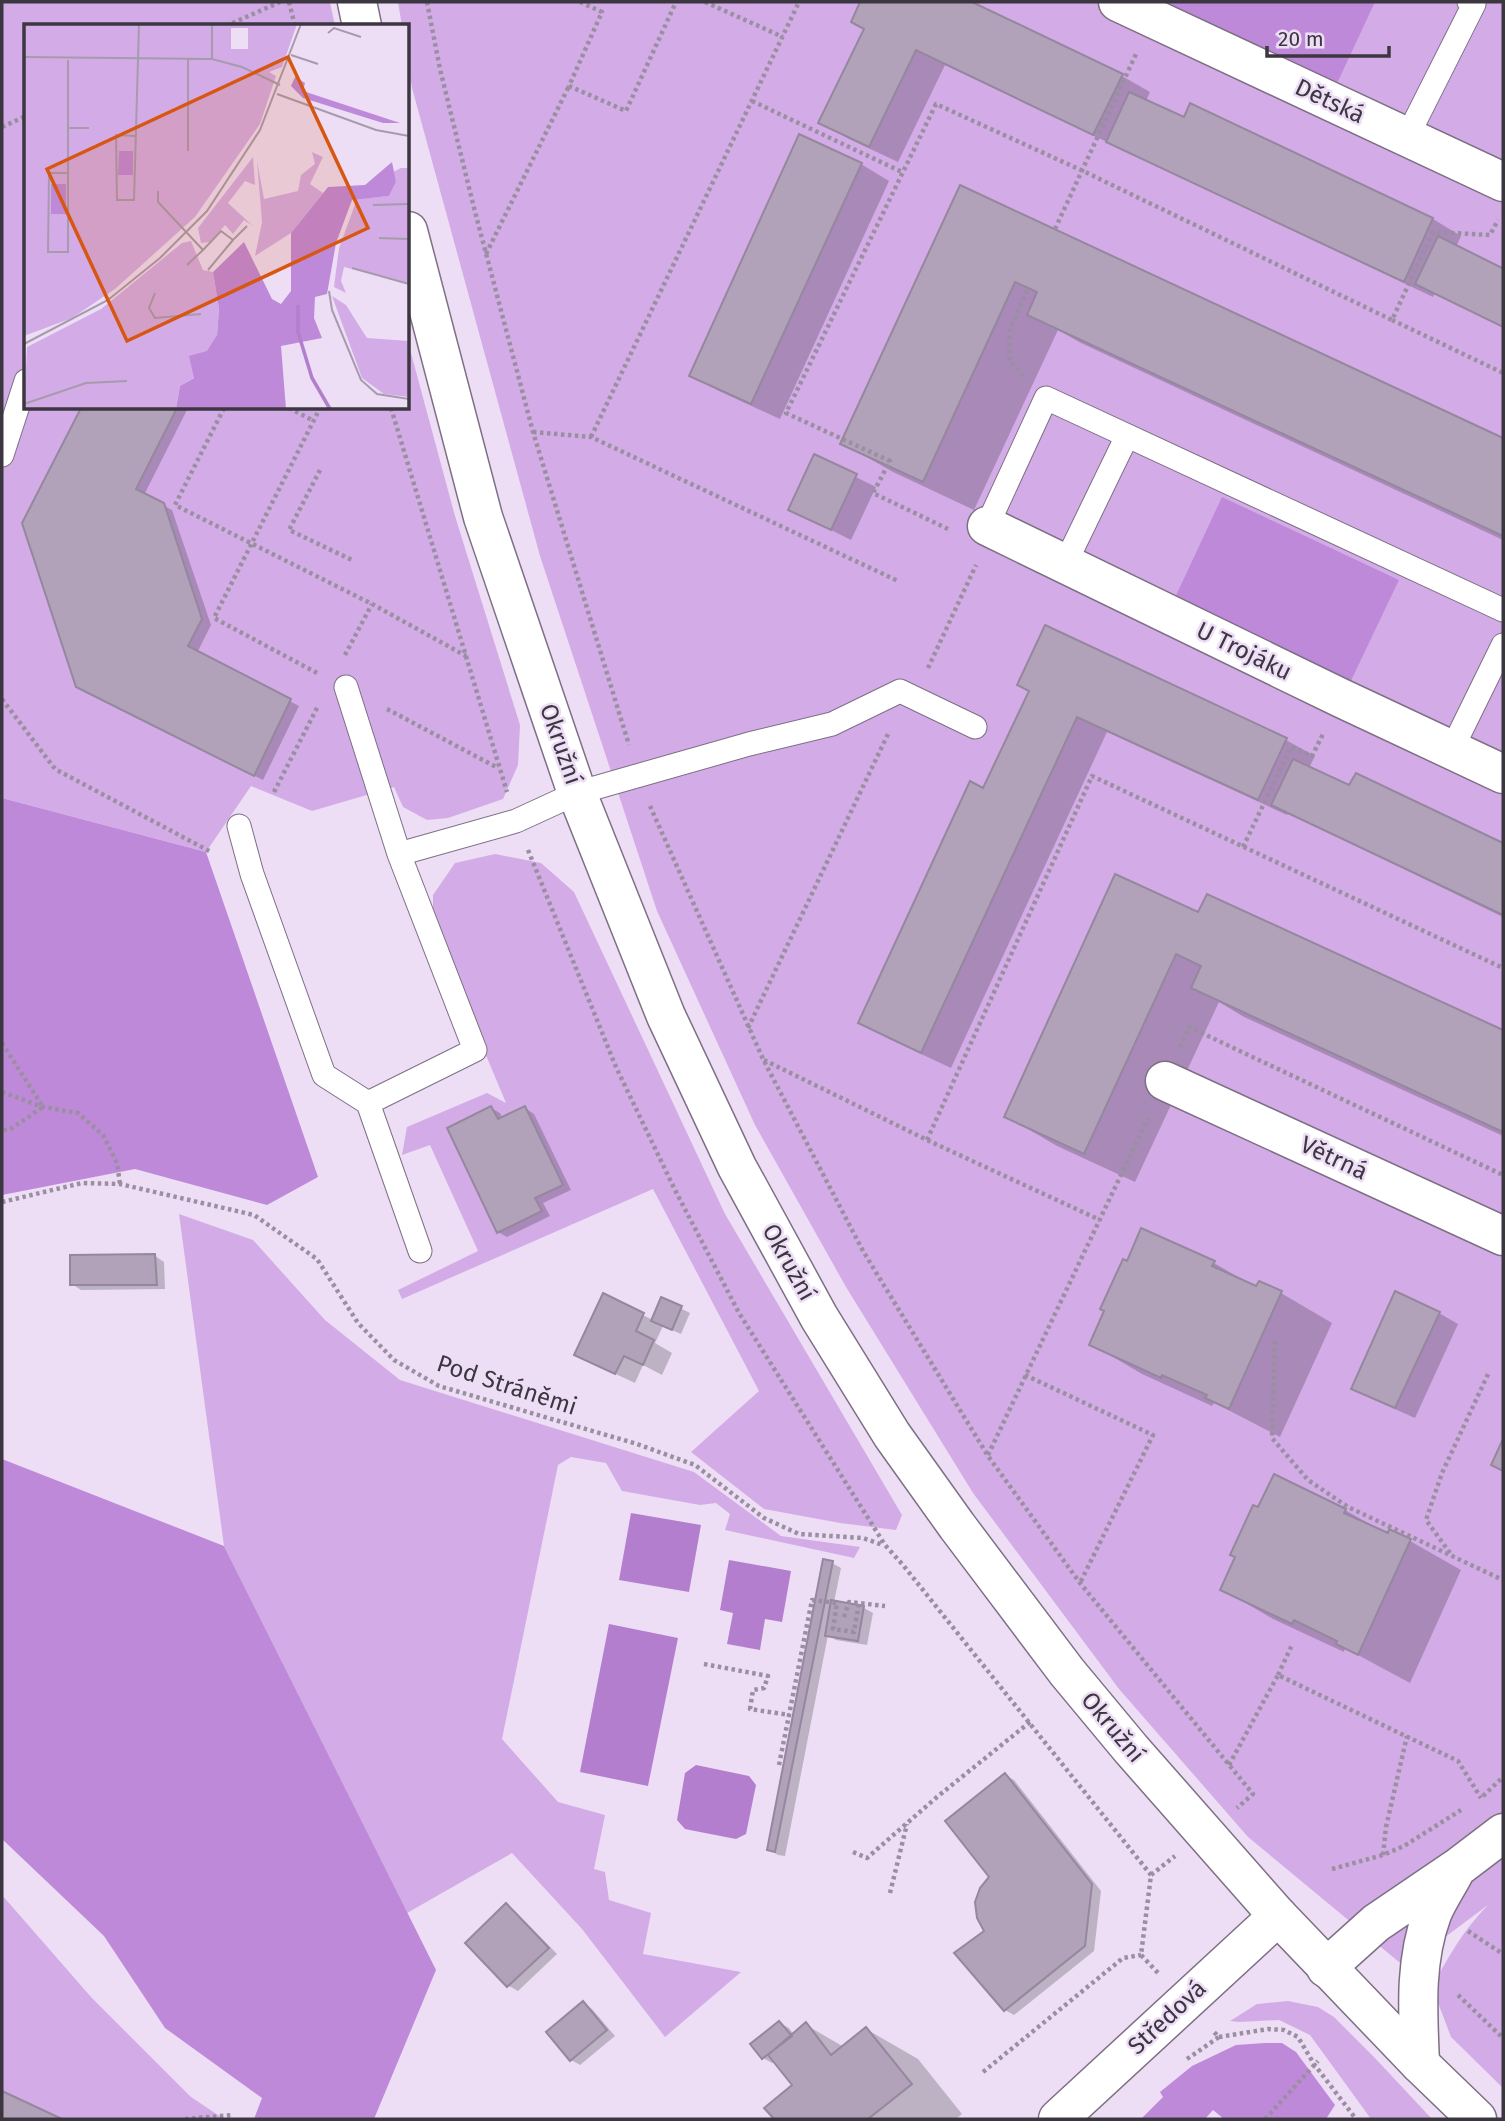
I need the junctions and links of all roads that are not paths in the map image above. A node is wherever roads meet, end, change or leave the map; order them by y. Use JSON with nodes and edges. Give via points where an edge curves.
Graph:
{"nodes":[{"id":1,"x":357,"y":2,"type":"edge"},
{"id":2,"x":1118,"y":2,"type":"edge"},
{"id":3,"x":1469,"y":2,"type":"edge"},
{"id":4,"x":362,"y":24,"type":"edge"},
{"id":5,"x":1406,"y":137,"type":"junction"},
{"id":6,"x":1501,"y":200,"type":"edge"},
{"id":7,"x":410,"y":239,"type":"edge"},
{"id":8,"x":24,"y":386,"type":"edge"},
{"id":9,"x":1127,"y":436,"type":"junction"},
{"id":10,"x":2,"y":455,"type":"edge"},
{"id":11,"x":973,"y":538,"type":"joint"},
{"id":12,"x":1065,"y":564,"type":"junction"},
{"id":13,"x":1503,"y":610,"type":"edge"},
{"id":14,"x":1503,"y":645,"type":"edge"},
{"id":15,"x":346,"y":687,"type":"road end"},
{"id":16,"x":975,"y":727,"type":"dead end"},
{"id":17,"x":1451,"y":751,"type":"junction"},
{"id":18,"x":1503,"y":774,"type":"edge"},
{"id":19,"x":577,"y":793,"type":"junction"},
{"id":20,"x":239,"y":826,"type":"dead end"},
{"id":21,"x":399,"y":854,"type":"junction"},
{"id":22,"x":1165,"y":1081,"type":"road end"},
{"id":23,"x":368,"y":1103,"type":"junction"},
{"id":24,"x":1503,"y":1237,"type":"edge"},
{"id":25,"x":421,"y":1251,"type":"dead end"},
{"id":26,"x":1503,"y":1833,"type":"edge"},
{"id":27,"x":1457,"y":1868,"type":"junction"},
{"id":28,"x":1278,"y":1916,"type":"junction"},
{"id":29,"x":1326,"y":1968,"type":"junction"},
{"id":30,"x":1420,"y":2064,"type":"junction"},
{"id":31,"x":1058,"y":2119,"type":"edge"},
{"id":32,"x":1477,"y":2119,"type":"edge"}],
"edges":[{"from":1,"to":4,"type":"street"},
{"from":2,"to":5,"type":"street","name":"Dětská"},
{"from":3,"to":5,"type":"lane","via":[[1474,4]]},
{"from":5,"to":6,"type":"street","name":"Dětská"},
{"from":7,"to":19,"type":"street","name":"Okružní","via":[[483,517]]},
{"from":8,"to":10,"type":"lane"},
{"from":9,"to":11,"type":"lane","via":[[1046,398]]},
{"from":9,"to":12,"type":"lane"},
{"from":9,"to":13,"type":"lane"},
{"from":11,"to":12,"type":"street","name":"U Trojáku"},
{"from":12,"to":17,"type":"street","name":"U Trojáku"},
{"from":14,"to":17,"type":"lane"},
{"from":15,"to":21,"type":"lane"},
{"from":16,"to":19,"type":"lane","via":[[900,691],[832,724]]},
{"from":17,"to":18,"type":"street","name":"U Trojáku"},
{"from":19,"to":21,"type":"lane","via":[[516,821]]},
{"from":19,"to":28,"type":"street","name":"Okružní","via":[[666,1016],[737,1167],[892,1435],[1067,1672]]},
{"from":20,"to":23,"type":"lane","via":[[324,1075]]},
{"from":21,"to":23,"type":"lane","via":[[475,1050]]},
{"from":22,"to":24,"type":"street","name":"Větrná"},
{"from":23,"to":25,"type":"lane"},
{"from":26,"to":27,"type":"street"},
{"from":27,"to":29,"type":"street","via":[[1376,1923]]},
{"from":27,"to":30,"type":"street","via":[[1433,1912],[1420,1958]]},
{"from":28,"to":29,"type":"street","name":"Okružní"},
{"from":28,"to":31,"type":"street","name":"Středová"},
{"from":29,"to":30,"type":"street","name":"Okružní"},
{"from":30,"to":32,"type":"street","name":"Okružní"}]}
